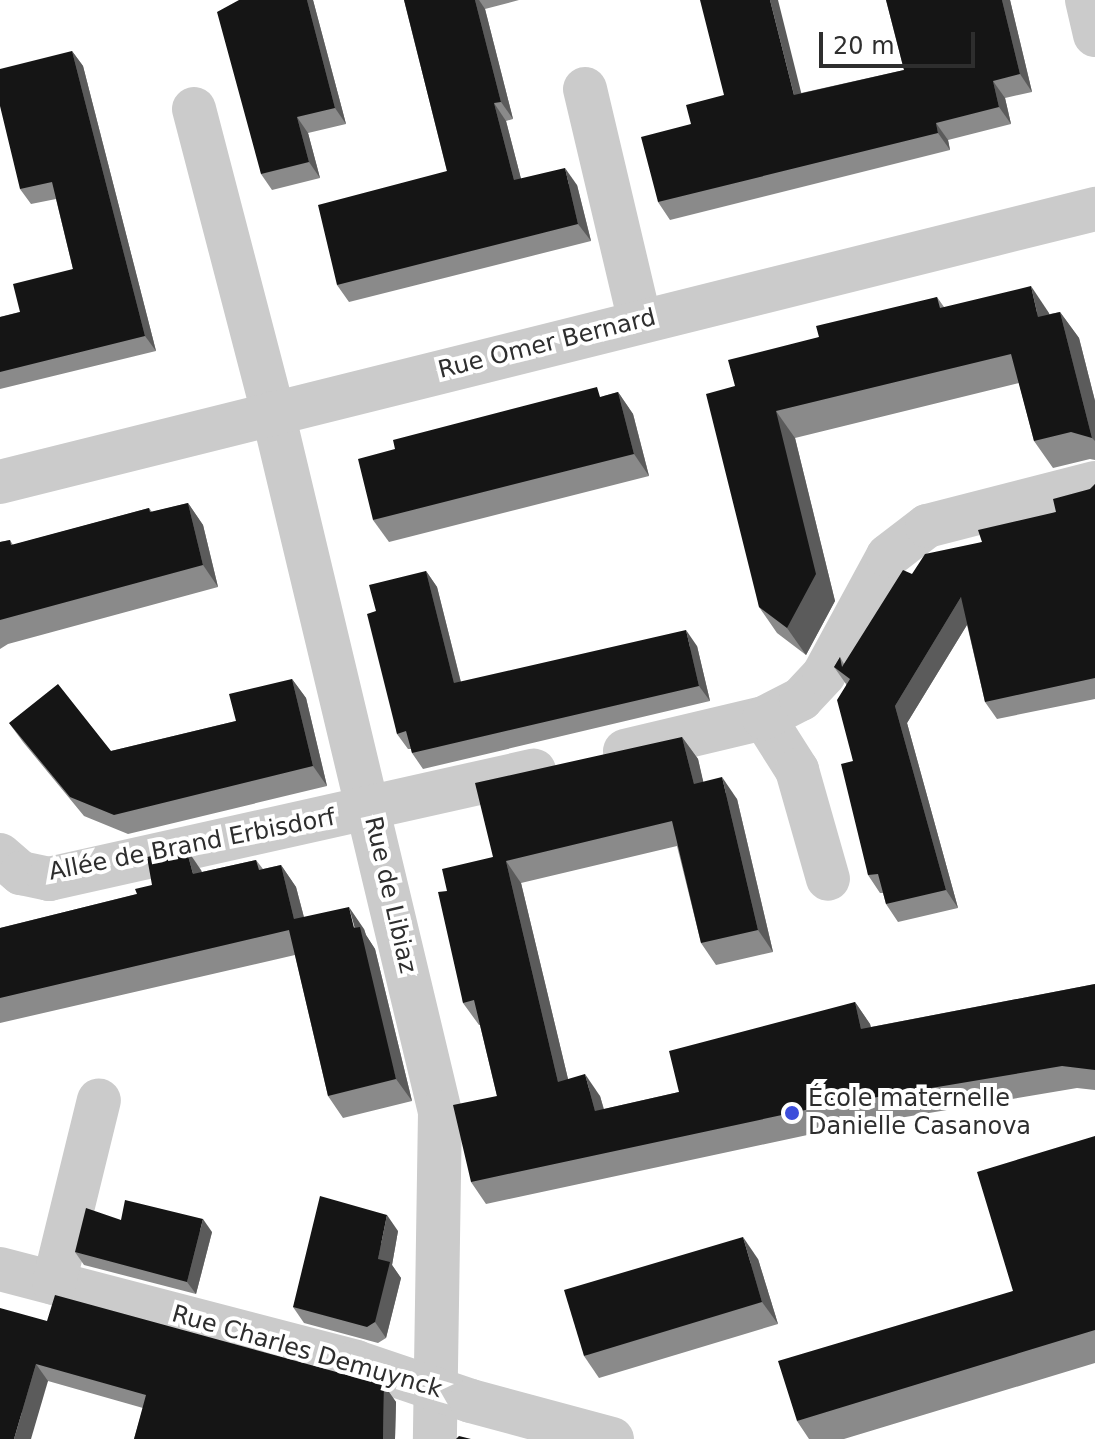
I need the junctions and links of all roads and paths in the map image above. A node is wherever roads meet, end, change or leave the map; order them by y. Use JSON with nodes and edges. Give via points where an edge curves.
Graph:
{"nodes":[{"id":1,"x":1087,"y":0,"type":"edge"},
{"id":2,"x":1095,"y":35,"type":"edge"},
{"id":3,"x":585,"y":89,"type":"dead end"},
{"id":4,"x":194,"y":109,"type":"dead end"},
{"id":5,"x":1095,"y":209,"type":"edge"},
{"id":6,"x":640,"y":321,"type":"junction"},
{"id":7,"x":273,"y":413,"type":"junction"},
{"id":8,"x":0,"y":482,"type":"edge"},
{"id":9,"x":1095,"y":483,"type":"edge"},
{"id":10,"x":764,"y":718,"type":"junction"},
{"id":11,"x":370,"y":808,"type":"junction"},
{"id":12,"x":0,"y":855,"type":"edge"},
{"id":13,"x":828,"y":879,"type":"dead end"},
{"id":14,"x":99,"y":1100,"type":"dead end"},
{"id":15,"x":0,"y":1269,"type":"edge"},
{"id":16,"x":54,"y":1283,"type":"junction"},
{"id":17,"x":439,"y":1386,"type":"junction"},
{"id":18,"x":435,"y":1439,"type":"edge"},
{"id":19,"x":612,"y":1439,"type":"edge"}],
"edges":[{"from":1,"to":2,"type":"street"},
{"from":3,"to":6,"type":"street"},
{"from":4,"to":7,"type":"street","name":"Rue de Libiaz"},
{"from":5,"to":6,"type":"street","name":"Rue Omer Bernard"},
{"from":6,"to":7,"type":"street","name":"Rue Omer Bernard"},
{"from":7,"to":8,"type":"street","name":"Rue Omer Bernard"},
{"from":7,"to":11,"type":"street","name":"Rue de Libiaz"},
{"from":9,"to":10,"type":"street","name":"Allée de Brand Erbisdorf","via":[[927,526],[888,556],[824,674],[801,699]]},
{"from":10,"to":11,"type":"street","name":"Allée de Brand Erbisdorf"},
{"from":10,"to":13,"type":"street","via":[[797,770]]},
{"from":11,"to":12,"type":"street","name":"Allée de Brand Erbisdorf","via":[[49,879],[21,873]]},
{"from":11,"to":17,"type":"street","name":"Rue de Libiaz","via":[[440,1112]]},
{"from":14,"to":16,"type":"street"},
{"from":15,"to":16,"type":"street","name":"Rue Charles Demuynck"},
{"from":16,"to":17,"type":"street","name":"Rue Charles Demuynck"},
{"from":17,"to":18,"type":"street","name":"Rue de Libiaz"},
{"from":17,"to":19,"type":"street","name":"Rue Charles Demuynck","via":[[471,1401]]}]}
